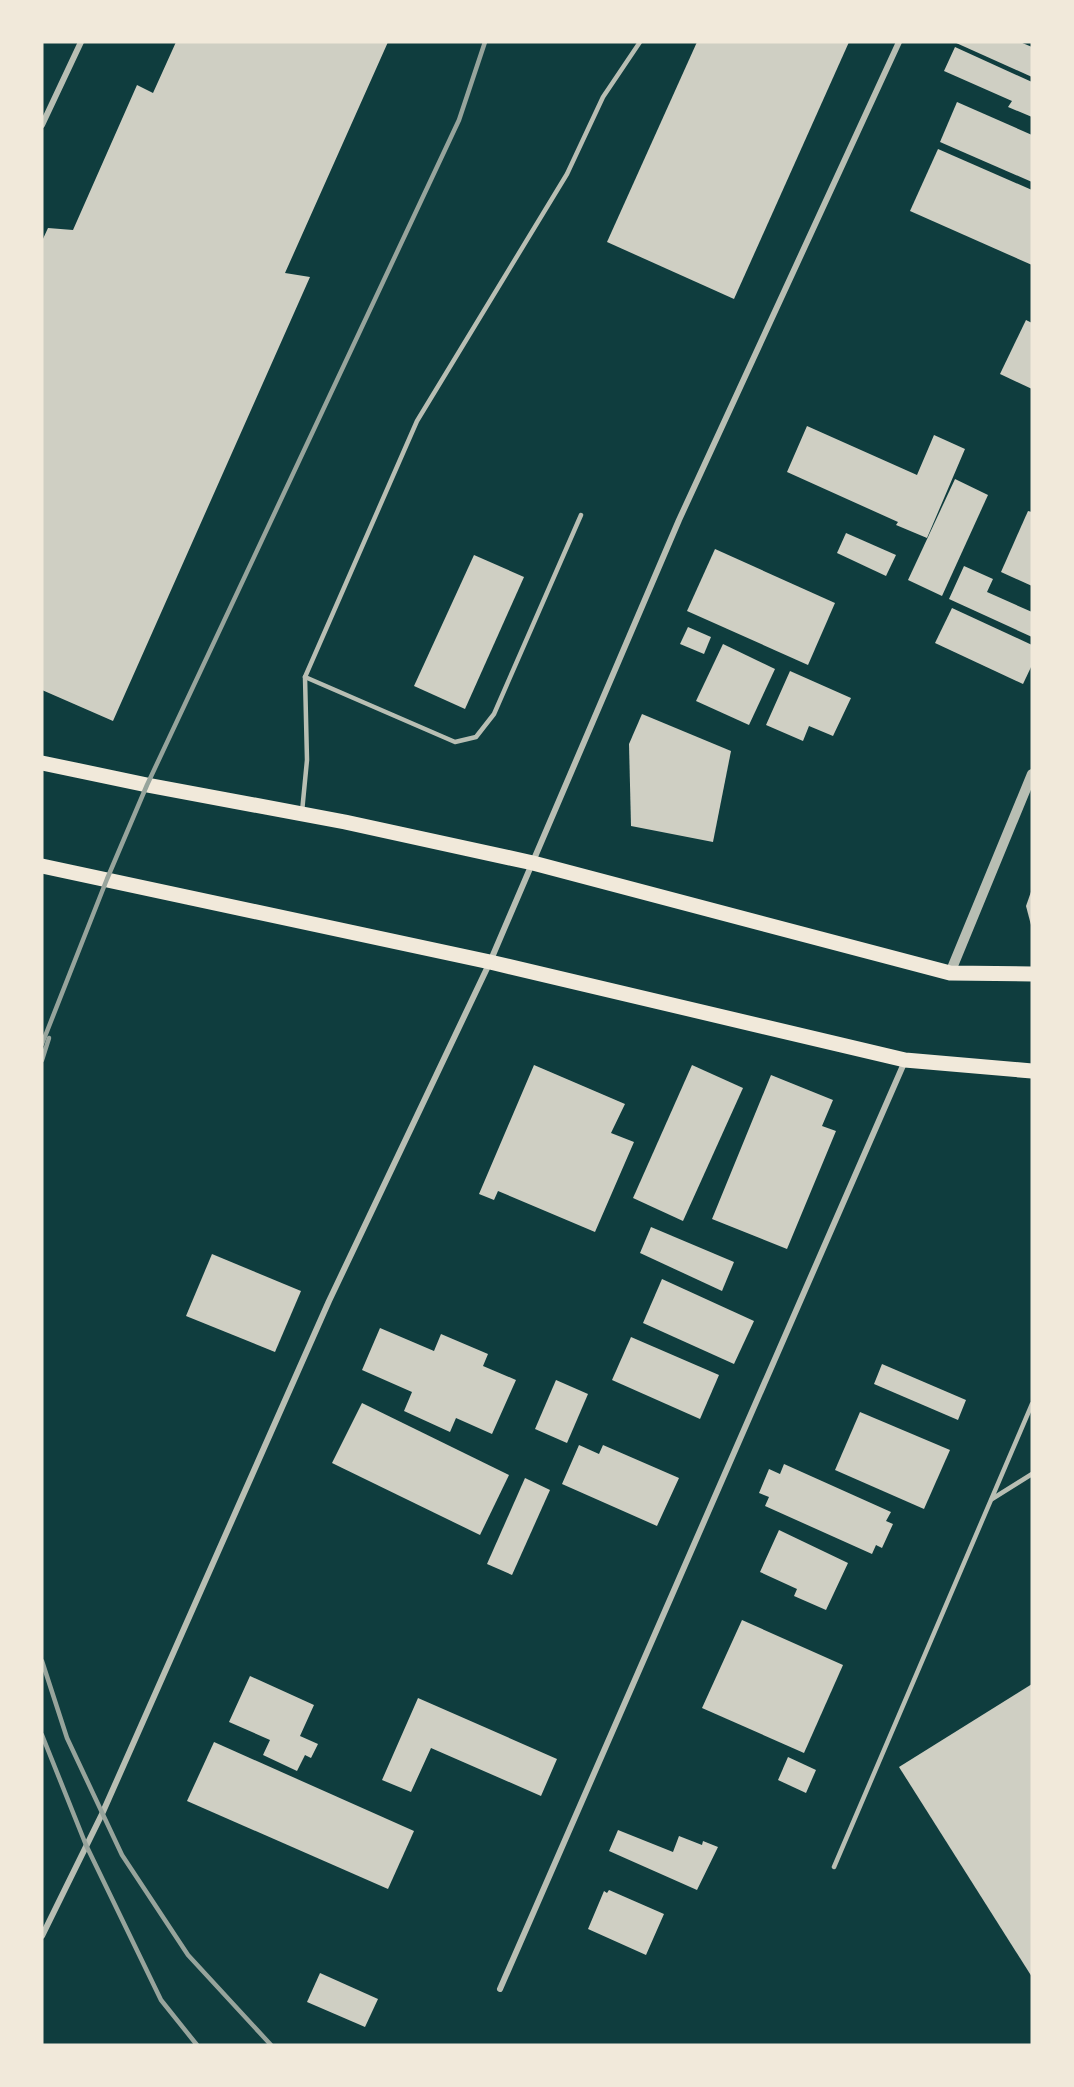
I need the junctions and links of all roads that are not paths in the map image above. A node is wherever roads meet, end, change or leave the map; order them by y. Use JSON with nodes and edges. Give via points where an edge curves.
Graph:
{"nodes":[{"id":1,"x":81,"y":42,"type":"edge"},
{"id":2,"x":640,"y":42,"type":"edge"},
{"id":3,"x":899,"y":42,"type":"edge"},
{"id":4,"x":42,"y":125,"type":"edge"},
{"id":5,"x":581,"y":515,"type":"dead end"},
{"id":6,"x":304,"y":677,"type":"junction"},
{"id":7,"x":42,"y":763,"type":"edge"},
{"id":8,"x":1032,"y":774,"type":"edge"},
{"id":9,"x":302,"y":813,"type":"junction"},
{"id":10,"x":533,"y":863,"type":"junction"},
{"id":11,"x":42,"y":866,"type":"edge"},
{"id":12,"x":490,"y":962,"type":"junction"},
{"id":13,"x":950,"y":973,"type":"junction"},
{"id":14,"x":1032,"y":974,"type":"edge"},
{"id":15,"x":905,"y":1060,"type":"junction"},
{"id":16,"x":1032,"y":1071,"type":"edge"},
{"id":17,"x":1032,"y":1404,"type":"edge"},
{"id":18,"x":1032,"y":1474,"type":"edge"},
{"id":19,"x":992,"y":1498,"type":"junction"},
{"id":20,"x":834,"y":1866,"type":"dead end"},
{"id":21,"x":42,"y":1936,"type":"edge"},
{"id":22,"x":500,"y":1989,"type":"dead end"}],
"edges":[{"from":1,"to":4,"type":"street"},
{"from":2,"to":6,"type":"lane","via":[[603,97],[567,174],[417,421]]},
{"from":3,"to":10,"type":"street","via":[[679,520]]},
{"from":5,"to":6,"type":"lane","via":[[494,714],[477,737],[455,742]]},
{"from":6,"to":9,"type":"lane","via":[[306,760]]},
{"from":7,"to":9,"type":"main road"},
{"from":8,"to":13,"type":"street"},
{"from":9,"to":10,"type":"main road"},
{"from":10,"to":12,"type":"street"},
{"from":10,"to":13,"type":"main road"},
{"from":11,"to":12,"type":"main road"},
{"from":12,"to":15,"type":"main road"},
{"from":12,"to":21,"type":"street","via":[[329,1301],[98,1822]]},
{"from":13,"to":14,"type":"main road"},
{"from":15,"to":16,"type":"main road"},
{"from":15,"to":22,"type":"street"},
{"from":17,"to":19,"type":"lane"},
{"from":18,"to":19,"type":"lane"},
{"from":19,"to":20,"type":"lane"}]}
